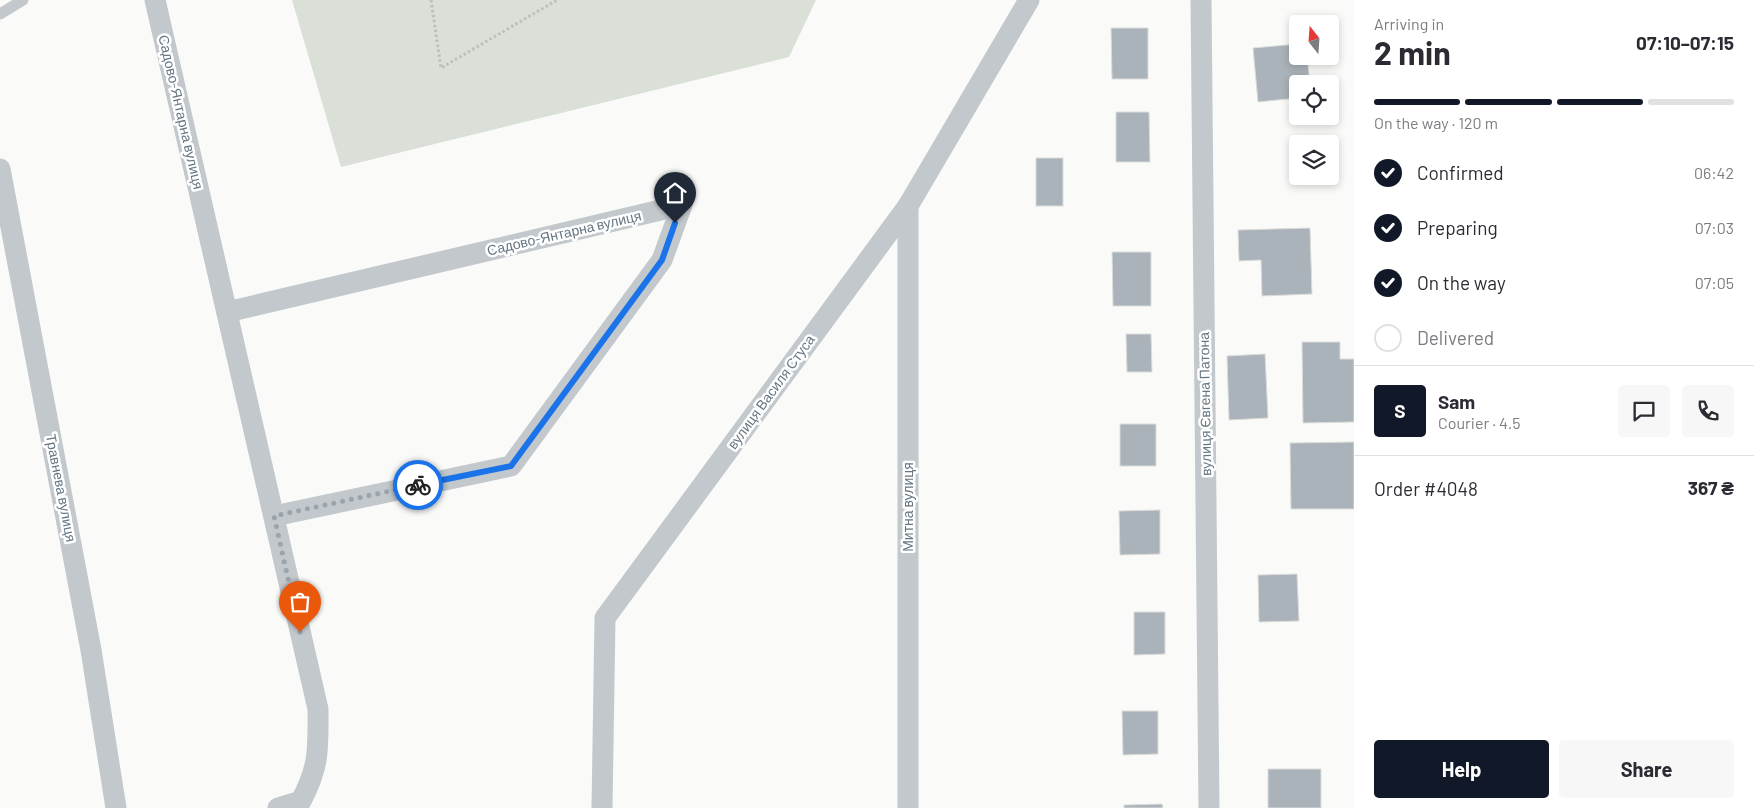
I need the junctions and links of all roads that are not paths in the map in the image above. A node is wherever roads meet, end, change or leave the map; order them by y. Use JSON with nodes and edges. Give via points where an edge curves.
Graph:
{"nodes":[{"id":1,"x":23,"y":0,"type":"edge"},
{"id":2,"x":155,"y":0,"type":"edge"},
{"id":3,"x":1028,"y":0,"type":"edge"},
{"id":4,"x":1202,"y":0,"type":"edge"},
{"id":5,"x":0,"y":14,"type":"edge"},
{"id":6,"x":0,"y":169,"type":"edge"},
{"id":7,"x":908,"y":206,"type":"junction"},
{"id":8,"x":227,"y":312,"type":"junction"},
{"id":9,"x":274,"y":516,"type":"junction"},
{"id":10,"x":116,"y":808,"type":"edge"},
{"id":11,"x":278,"y":808,"type":"edge"},
{"id":12,"x":602,"y":808,"type":"edge"},
{"id":13,"x":908,"y":808,"type":"edge"},
{"id":14,"x":1209,"y":808,"type":"edge"}],
"edges":[{"from":1,"to":5,"type":"lane"},
{"from":2,"to":8,"type":"street","name":"Садово-Янтарна вулиця"},
{"from":3,"to":7,"type":"street","name":"вулиця Василя Стуса"},
{"from":4,"to":14,"type":"street","name":"вулиця Євгена Патона"},
{"from":6,"to":10,"type":"street","name":"Травнева вулиця","via":[[87,631]]},
{"from":7,"to":12,"type":"street","name":"вулиця Василя Стуса","via":[[605,618]]},
{"from":7,"to":13,"type":"street","name":"Митна вулиця"},
{"from":8,"to":9,"type":"street","name":"Садово-Янтарна вулиця"},
{"from":8,"to":9,"type":"street","name":"Садово-Янтарна вулиця","via":[[682,205],[662,260],[511,466]]},
{"from":9,"to":11,"type":"street","name":"Садово-Янтарна вулиця","via":[[318,709],[318,754],[313,778],[301,800]]}]}
